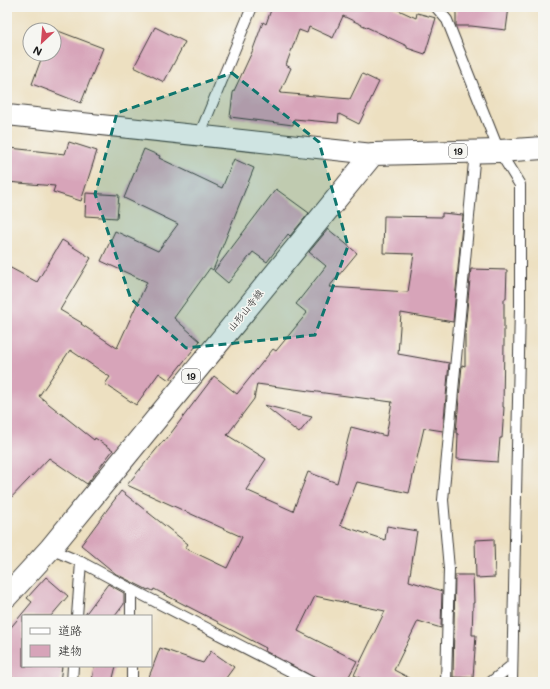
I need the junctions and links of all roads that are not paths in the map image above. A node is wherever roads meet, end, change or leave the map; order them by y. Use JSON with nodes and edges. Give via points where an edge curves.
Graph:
{"nodes":[{"id":1,"x":252,"y":7,"type":"edge"},
{"id":2,"x":436,"y":7,"type":"edge"},
{"id":3,"x":7,"y":115,"type":"edge"},
{"id":4,"x":199,"y":136,"type":"junction"},
{"id":5,"x":543,"y":148,"type":"edge"},
{"id":6,"x":475,"y":151,"type":"junction"},
{"id":7,"x":499,"y":151,"type":"junction"},
{"id":8,"x":373,"y":154,"type":"junction"},
{"id":9,"x":50,"y":548,"type":"junction"},
{"id":10,"x":81,"y":562,"type":"junction"},
{"id":11,"x":131,"y":589,"type":"junction"},
{"id":12,"x":7,"y":596,"type":"edge"},
{"id":13,"x":77,"y":615,"type":"edge"},
{"id":14,"x":132,"y":615,"type":"edge"},
{"id":15,"x":512,"y":666,"type":"junction"},
{"id":16,"x":73,"y":667,"type":"edge"},
{"id":17,"x":132,"y":667,"type":"edge"},
{"id":18,"x":72,"y":682,"type":"edge"},
{"id":19,"x":132,"y":682,"type":"edge"},
{"id":20,"x":311,"y":682,"type":"edge"},
{"id":21,"x":446,"y":682,"type":"edge"},
{"id":22,"x":491,"y":682,"type":"edge"},
{"id":23,"x":512,"y":682,"type":"edge"}],
"edges":[{"from":1,"to":4,"type":"lane"},
{"from":2,"to":7,"type":"lane","via":[[447,20]]},
{"from":3,"to":4,"type":"street"},
{"from":4,"to":8,"type":"street"},
{"from":5,"to":7,"type":"main road","number":"19"},
{"from":6,"to":7,"type":"main road","number":"19"},
{"from":6,"to":8,"type":"main road","number":"19"},
{"from":6,"to":21,"type":"lane","via":[[443,500],[449,569]]},
{"from":7,"to":15,"type":"lane","via":[[520,185],[520,307]]},
{"from":8,"to":9,"type":"main road","name":"山形山寺線","number":"19"},
{"from":9,"to":10,"type":"lane"},
{"from":9,"to":12,"type":"main road","name":"山形山寺線","number":"19"},
{"from":10,"to":11,"type":"lane"},
{"from":10,"to":13,"type":"lane"},
{"from":11,"to":14,"type":"lane"},
{"from":11,"to":20,"type":"lane"},
{"from":15,"to":22,"type":"lane"},
{"from":15,"to":23,"type":"lane"},
{"from":16,"to":18,"type":"lane"},
{"from":17,"to":19,"type":"lane"}]}
